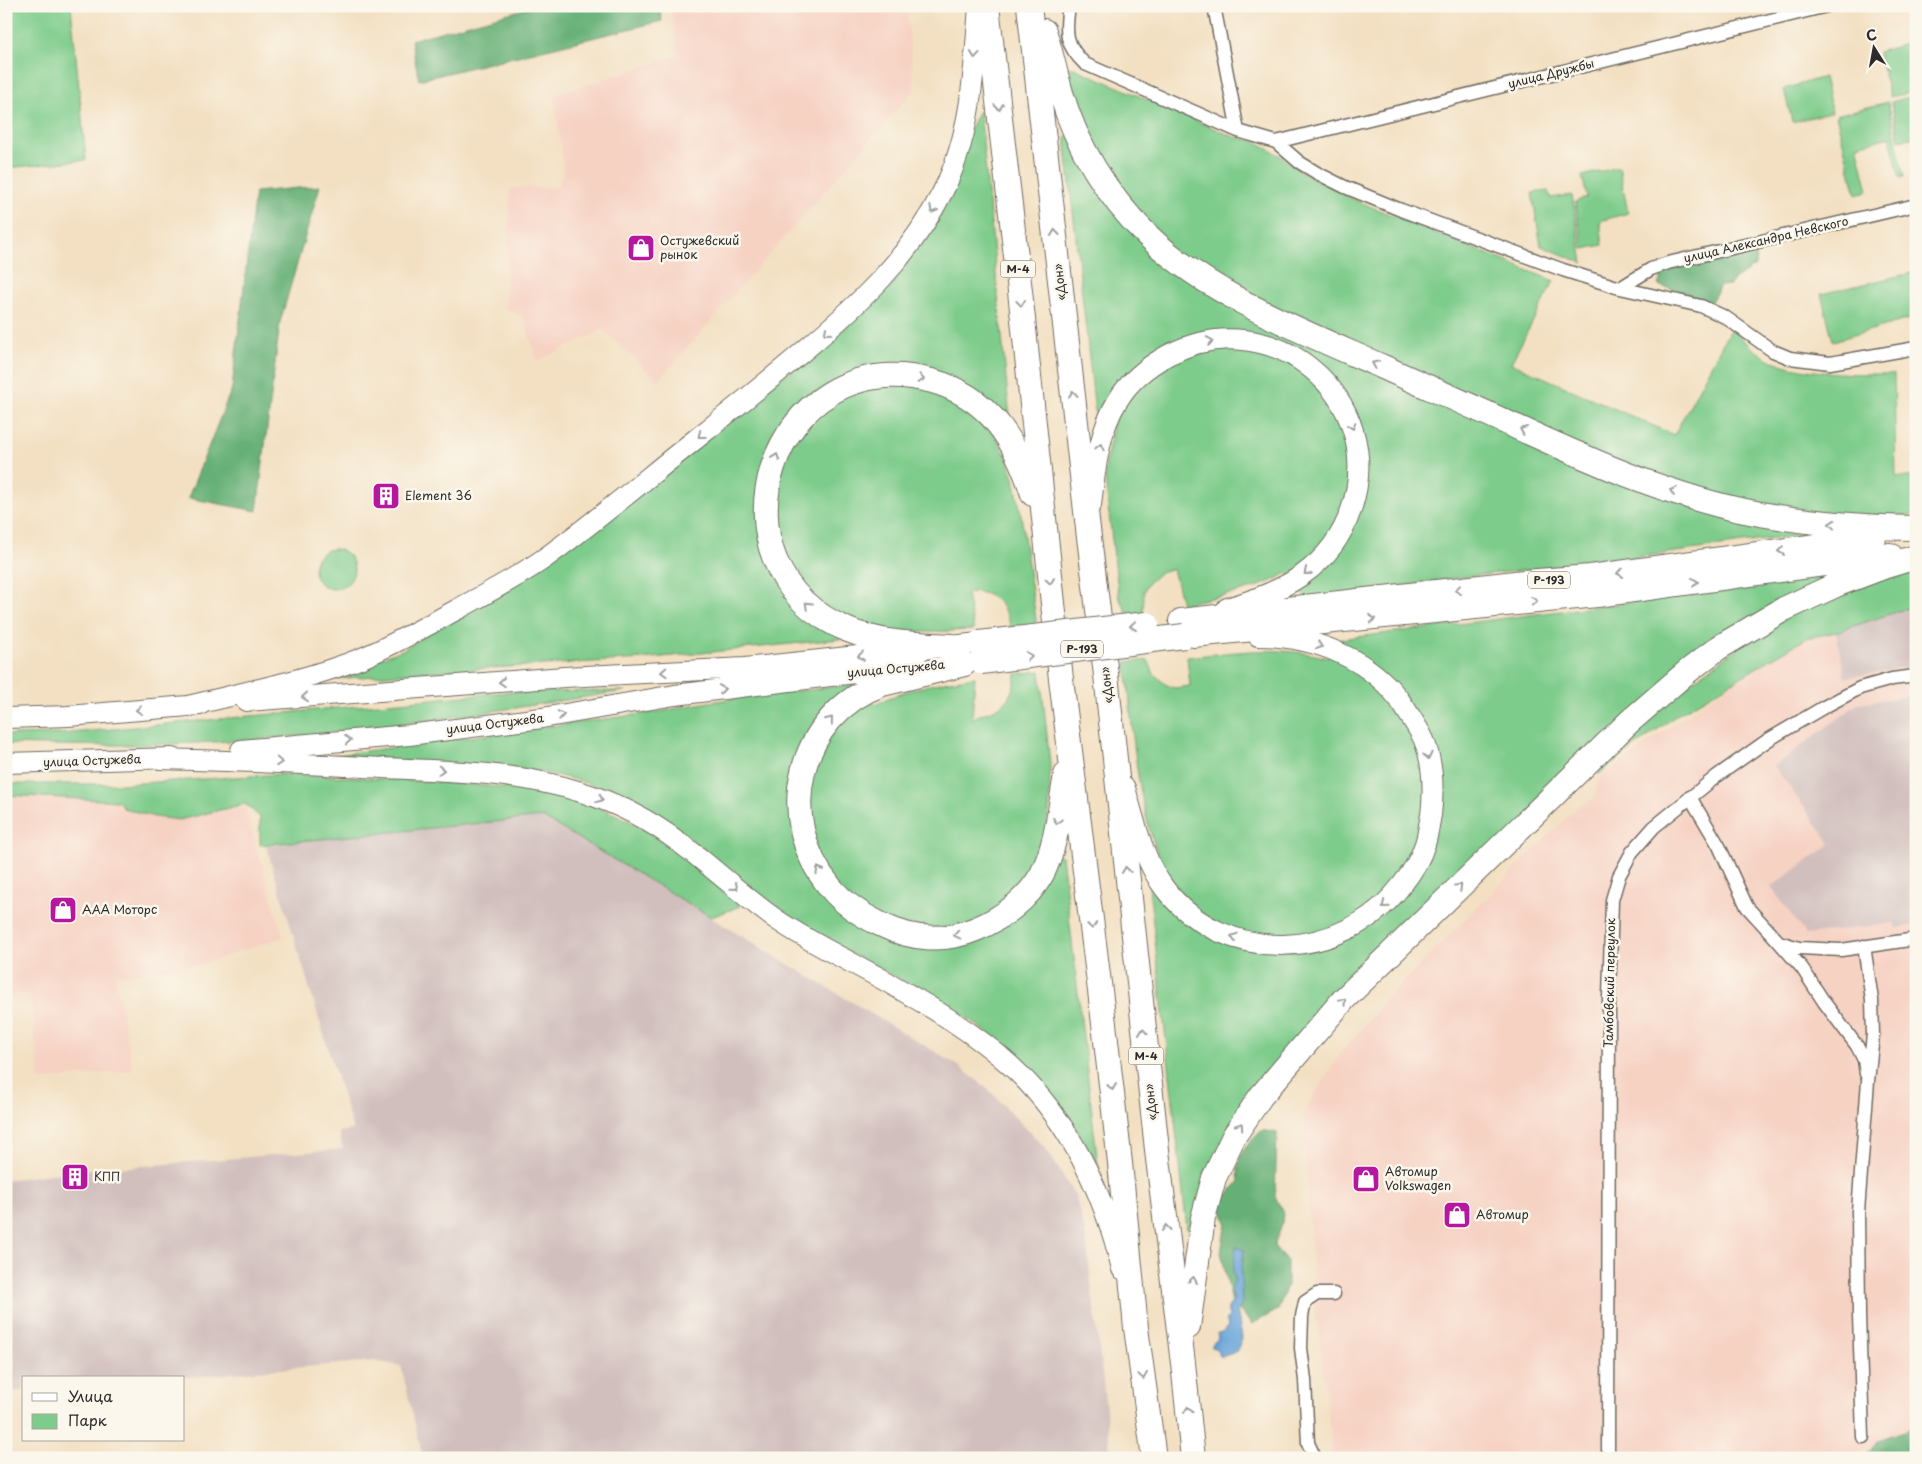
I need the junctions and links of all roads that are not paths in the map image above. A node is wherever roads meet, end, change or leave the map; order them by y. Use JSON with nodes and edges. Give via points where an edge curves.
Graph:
{"nodes":[{"id":1,"x":979,"y":6,"type":"edge"},
{"id":2,"x":987,"y":6,"type":"edge"},
{"id":3,"x":1030,"y":6,"type":"edge"},
{"id":4,"x":1036,"y":6,"type":"edge"},
{"id":5,"x":1069,"y":6,"type":"edge"},
{"id":6,"x":1214,"y":6,"type":"edge"},
{"id":7,"x":1827,"y":6,"type":"edge"},
{"id":8,"x":1238,"y":131,"type":"junction"},
{"id":9,"x":1276,"y":142,"type":"junction"},
{"id":10,"x":1916,"y":205,"type":"edge"},
{"id":11,"x":1620,"y":288,"type":"junction"},
{"id":12,"x":1916,"y":348,"type":"edge"},
{"id":13,"x":1916,"y":528,"type":"edge"},
{"id":14,"x":1088,"y":530,"type":"junction"},
{"id":15,"x":1916,"y":532,"type":"edge"},
{"id":16,"x":1045,"y":533,"type":"junction"},
{"id":17,"x":1916,"y":552,"type":"edge"},
{"id":18,"x":1916,"y":557,"type":"edge"},
{"id":19,"x":1183,"y":628,"type":"junction"},
{"id":20,"x":969,"y":654,"type":"junction"},
{"id":21,"x":1916,"y":676,"type":"edge"},
{"id":22,"x":188,"y":706,"type":"junction"},
{"id":23,"x":6,"y":712,"type":"edge"},
{"id":24,"x":68,"y":716,"type":"junction"},
{"id":25,"x":6,"y":718,"type":"edge"},
{"id":26,"x":1113,"y":748,"type":"junction"},
{"id":27,"x":1070,"y":756,"type":"junction"},
{"id":28,"x":160,"y":759,"type":"junction"},
{"id":29,"x":6,"y":763,"type":"edge"},
{"id":30,"x":1690,"y":797,"type":"junction"},
{"id":31,"x":1916,"y":939,"type":"edge"},
{"id":32,"x":1779,"y":942,"type":"junction"},
{"id":33,"x":1864,"y":946,"type":"junction"},
{"id":34,"x":1868,"y":1081,"type":"junction"},
{"id":35,"x":1334,"y":1294,"type":"dead end"},
{"id":36,"x":1136,"y":1328,"type":"junction"},
{"id":37,"x":1183,"y":1363,"type":"junction"},
{"id":38,"x":1863,"y":1437,"type":"dead end"},
{"id":39,"x":1154,"y":1458,"type":"edge"},
{"id":40,"x":1193,"y":1458,"type":"edge"},
{"id":41,"x":1315,"y":1458,"type":"edge"},
{"id":42,"x":1608,"y":1458,"type":"edge"}],
"edges":[{"from":1,"to":22,"type":"main road","one_way":true,"via":[[971,104],[944,190],[908,249],[850,312],[606,511],[543,559],[498,588],[360,659]]},
{"from":2,"to":16,"type":"highway","number":"М-4","one_way":true},
{"from":14,"to":3,"type":"highway","name":"«Дон»","number":"М-4","one_way":true},
{"from":13,"to":4,"type":"highway","one_way":true,"via":[[1814,522],[1688,496],[1562,447],[1309,334],[1222,290],[1180,263],[1146,234],[1099,175],[1085,152],[1064,102]]},
{"from":5,"to":8,"type":"street","via":[[1069,40],[1073,52],[1085,64]]},
{"from":6,"to":8,"type":"street"},
{"from":7,"to":9,"type":"street","name":"улица Дружбы"},
{"from":8,"to":9,"type":"street"},
{"from":9,"to":11,"type":"street","via":[[1311,169],[1385,204]]},
{"from":10,"to":11,"type":"street","name":"улица Александра Невского","via":[[1668,262]]},
{"from":11,"to":12,"type":"street","via":[[1701,306],[1724,317],[1773,351],[1790,358],[1830,363]]},
{"from":14,"to":19,"type":"main road","one_way":true,"via":[[1102,439],[1110,416],[1128,385],[1163,358],[1194,344],[1221,339],[1244,340],[1288,355],[1316,372],[1329,385],[1349,418],[1360,456],[1356,496],[1341,532],[1312,568],[1291,583]]},
{"from":14,"to":26,"type":"highway","name":"«Дон»","number":"М-4"},
{"from":15,"to":19,"type":"highway","number":"Р-193","one_way":true,"via":[[1590,578],[1524,582]]},
{"from":20,"to":16,"type":"highway","one_way":true,"via":[[849,631],[814,611],[788,586],[769,541],[765,507],[768,480],[779,449],[801,416],[830,393],[865,379],[879,376],[917,378],[948,386],[980,404],[997,422],[1019,459]]},
{"from":16,"to":27,"type":"highway","number":"М-4","one_way":true},
{"from":19,"to":17,"type":"highway","number":"Р-193","one_way":true,"via":[[1597,595]]},
{"from":37,"to":18,"type":"highway","one_way":true,"via":[[1203,1218],[1214,1178],[1234,1136],[1260,1096],[1344,999],[1629,722],[1688,671],[1718,648],[1784,609],[1838,584]]},
{"from":19,"to":20,"type":"highway","number":"Р-193","bridge":true},
{"from":19,"to":26,"type":"main road","one_way":true,"via":[[1272,636],[1316,644],[1368,668],[1384,681],[1423,739],[1431,769],[1433,800],[1428,831],[1412,871],[1382,908],[1353,927],[1323,939],[1270,945],[1234,938],[1208,926],[1180,906],[1155,874],[1141,841]]},
{"from":20,"to":22,"type":"main road","name":"улица Остужева","one_way":true,"via":[[564,677]]},
{"from":27,"to":20,"type":"highway","one_way":true,"via":[[1052,846],[1041,875],[1018,903],[986,925],[943,938],[894,931],[871,920],[830,887],[810,853],[801,822],[800,786],[811,745],[831,717],[856,696],[870,688]]},
{"from":28,"to":20,"type":"main road","name":"улица Остужева","one_way":true,"via":[[418,734],[542,718],[675,695]]},
{"from":21,"to":30,"type":"street","name":"Тамбовский переулок","via":[[1860,688],[1824,707],[1768,740]]},
{"from":22,"to":24,"type":"main road","name":"улица Остужева","one_way":true},
{"from":23,"to":24,"type":"main road"},
{"from":24,"to":25,"type":"main road","name":"улица Остужева"},
{"from":37,"to":26,"type":"highway","name":"«Дон»","number":"М-4","one_way":true},
{"from":27,"to":36,"type":"highway","number":"М-4","one_way":true,"via":[[1118,1143]]},
{"from":28,"to":29,"type":"main road","name":"улица Остужева"},
{"from":28,"to":36,"type":"main road","one_way":true,"via":[[450,771],[517,778],[581,792],[647,821],[679,841],[776,920],[938,1012],[986,1045],[1022,1076],[1041,1097],[1079,1152],[1116,1243]]},
{"from":30,"to":32,"type":"street","via":[[1719,846],[1747,907]]},
{"from":30,"to":42,"type":"street","name":"Тамбовский переулок","via":[[1641,840],[1624,864],[1612,900]]},
{"from":31,"to":33,"type":"street"},
{"from":32,"to":33,"type":"street","via":[[1799,948],[1841,950]]},
{"from":32,"to":34,"type":"street","via":[[1802,968],[1857,1046]]},
{"from":33,"to":34,"type":"street","via":[[1872,1000],[1873,1035]]},
{"from":34,"to":38,"type":"street","via":[[1857,1247]]},
{"from":35,"to":41,"type":"street","via":[[1317,1294],[1305,1302],[1302,1316],[1308,1443]]},
{"from":36,"to":39,"type":"highway","number":"М-4","one_way":true},
{"from":40,"to":37,"type":"highway","number":"М-4","one_way":true}]}
